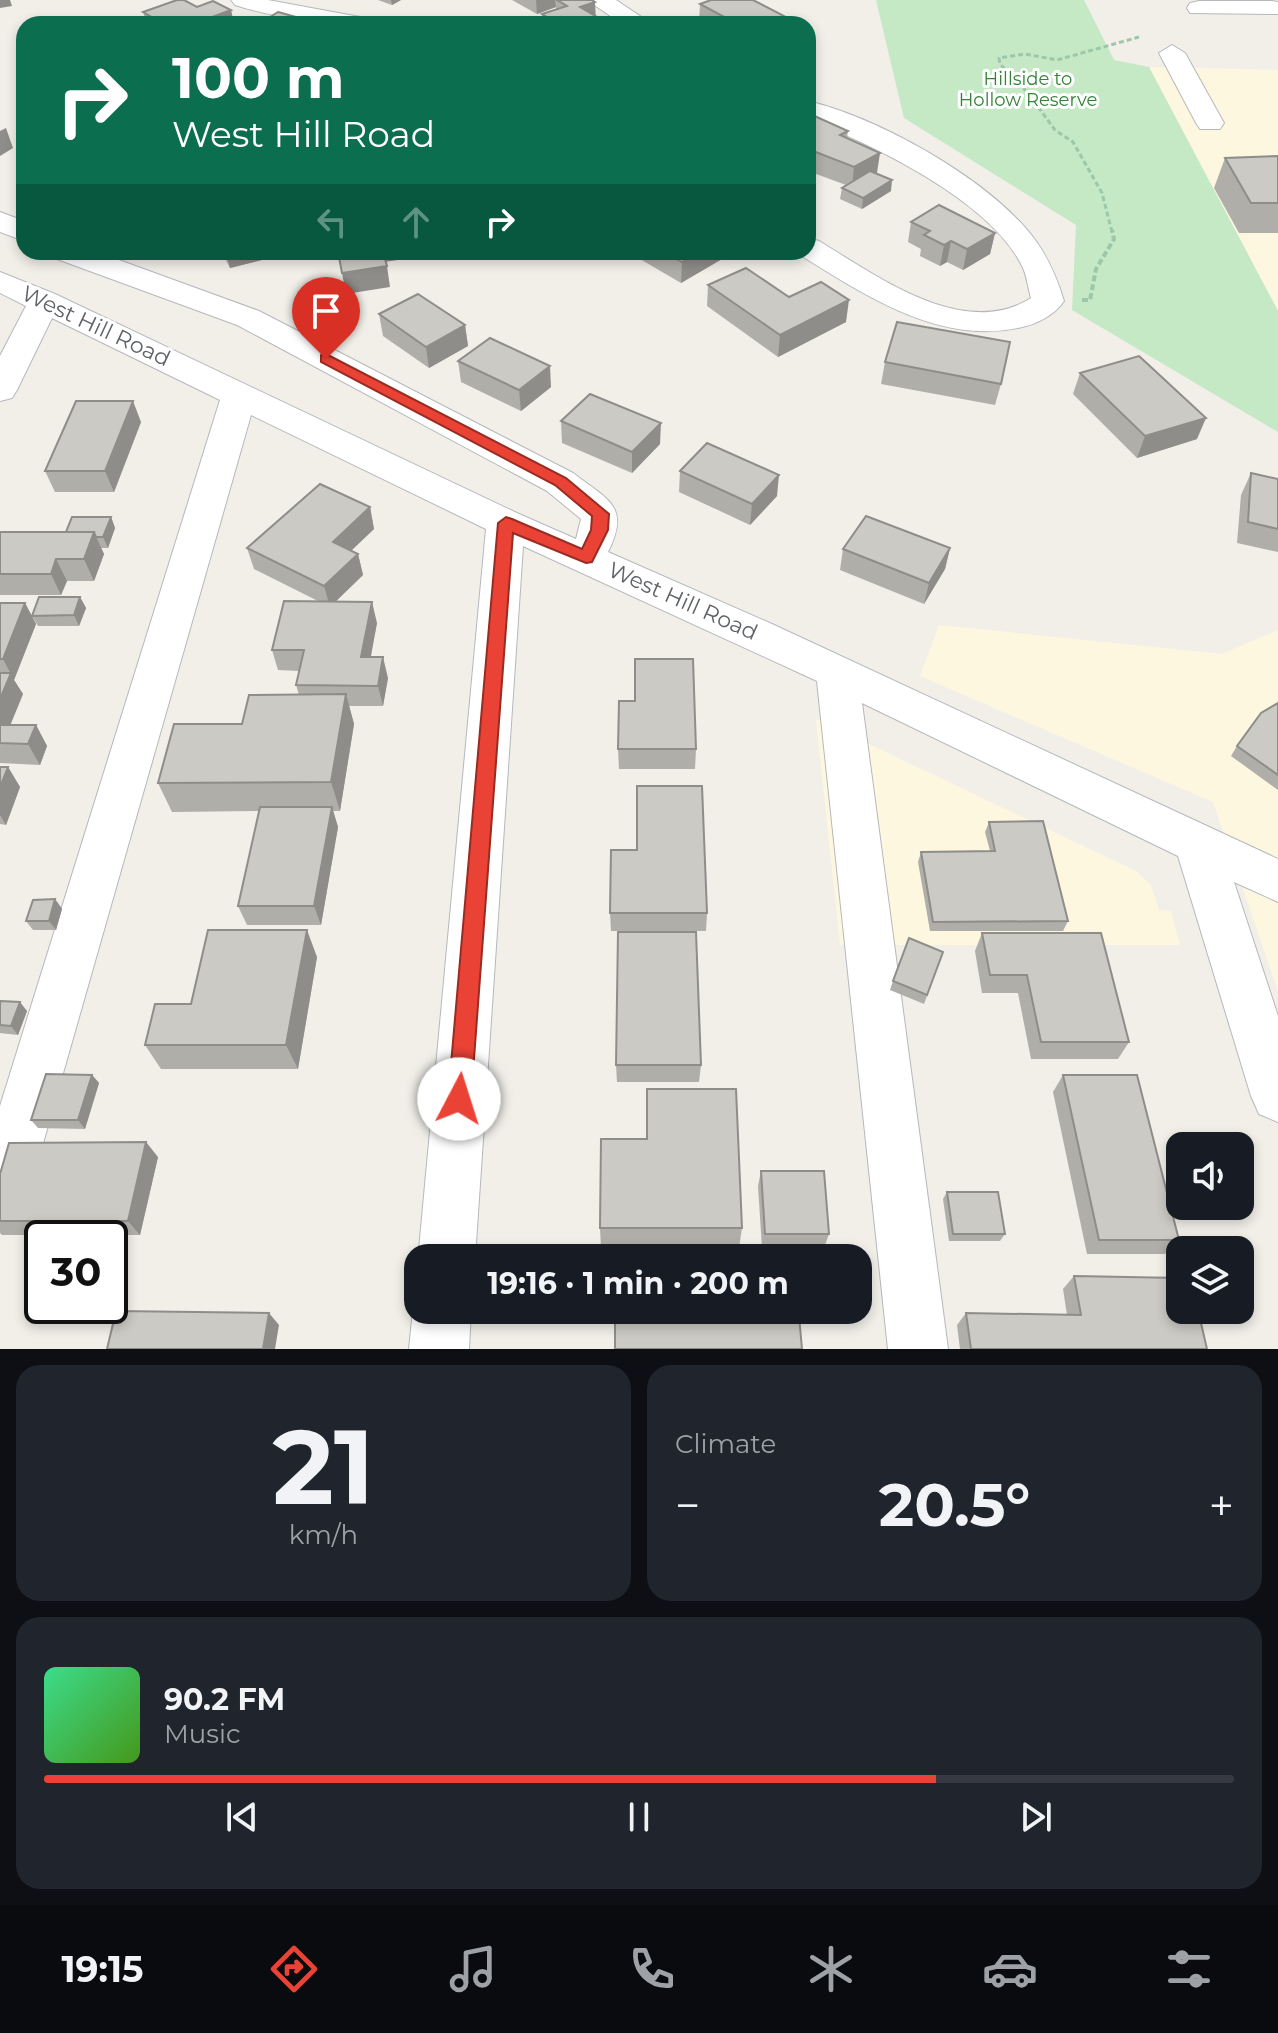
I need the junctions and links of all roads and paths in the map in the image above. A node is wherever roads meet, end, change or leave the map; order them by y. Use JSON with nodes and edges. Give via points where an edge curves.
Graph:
{"nodes":[{"id":1,"x":243,"y":0,"type":"edge"},
{"id":2,"x":599,"y":0,"type":"edge"},
{"id":3,"x":1199,"y":8,"type":"dead end"},
{"id":4,"x":1272,"y":8,"type":"edge"},
{"id":5,"x":310,"y":16,"type":"edge"},
{"id":6,"x":626,"y":16,"type":"edge"},
{"id":7,"x":1139,"y":37,"type":"dead end"},
{"id":8,"x":1172,"y":53,"type":"dead end"},
{"id":9,"x":816,"y":112,"type":"edge"},
{"id":10,"x":1210,"y":123,"type":"dead end"},
{"id":11,"x":816,"y":252,"type":"edge"},
{"id":12,"x":90,"y":260,"type":"edge"},
{"id":13,"x":0,"y":281,"type":"edge"},
{"id":14,"x":1047,"y":290,"type":"junction"},
{"id":15,"x":44,"y":301,"type":"junction"},
{"id":16,"x":0,"y":390,"type":"edge"},
{"id":17,"x":239,"y":395,"type":"junction"},
{"id":18,"x":506,"y":523,"type":"junction"},
{"id":19,"x":586,"y":557,"type":"junction"},
{"id":20,"x":837,"y":673,"type":"junction"},
{"id":21,"x":1197,"y":841,"type":"junction"},
{"id":22,"x":1278,"y":881,"type":"edge"},
{"id":23,"x":1278,"y":1096,"type":"edge"},
{"id":24,"x":0,"y":1196,"type":"edge"},
{"id":25,"x":447,"y":1244,"type":"edge"},
{"id":26,"x":441,"y":1324,"type":"edge"},
{"id":27,"x":439,"y":1349,"type":"edge"},
{"id":28,"x":918,"y":1349,"type":"edge"}],
"edges":[{"from":1,"to":5,"type":"street"},
{"from":2,"to":6,"type":"street"},
{"from":3,"to":4,"type":"street"},
{"from":7,"to":14,"type":"path","via":[[1057,60],[1025,54],[999,58],[1055,130],[1073,142],[1102,193],[1114,239],[1096,269],[1090,300]]},
{"from":8,"to":10,"type":"street"},
{"from":9,"to":14,"type":"street","via":[[912,155],[962,187],[1040,267]]},
{"from":11,"to":14,"type":"street","via":[[893,298],[953,318],[1011,321],[1038,311],[1048,301]]},
{"from":12,"to":19,"type":"street","via":[[248,318],[560,482],[600,514],[600,530]]},
{"from":13,"to":15,"type":"street","name":"West Hill Road"},
{"from":15,"to":16,"type":"street"},
{"from":15,"to":17,"type":"street","name":"West Hill Road"},
{"from":17,"to":18,"type":"street","name":"West Hill Road"},
{"from":17,"to":24,"type":"street"},
{"from":18,"to":19,"type":"street","name":"West Hill Road"},
{"from":18,"to":25,"type":"street"},
{"from":19,"to":20,"type":"street","name":"West Hill Road"},
{"from":20,"to":21,"type":"street","name":"West Hill Road"},
{"from":20,"to":28,"type":"street"},
{"from":21,"to":22,"type":"street","name":"West Hill Road"},
{"from":21,"to":23,"type":"street"},
{"from":26,"to":27,"type":"street"}]}
